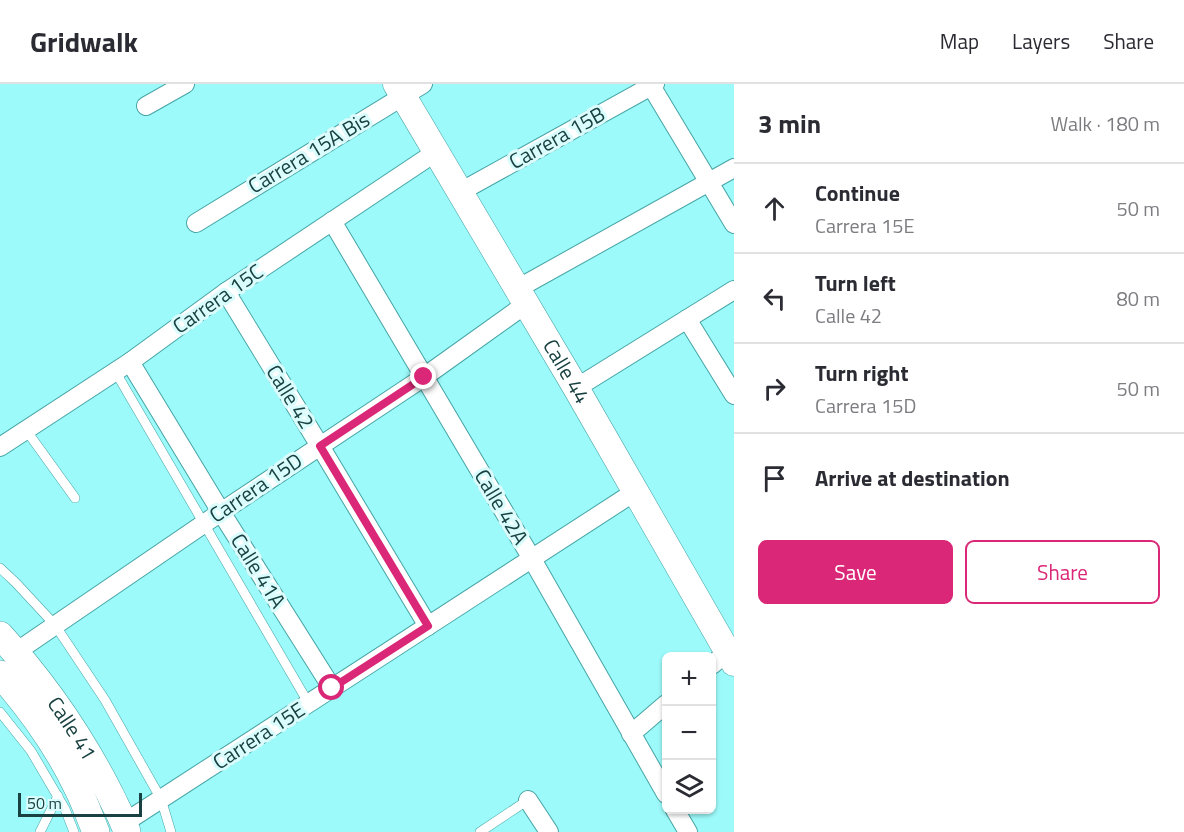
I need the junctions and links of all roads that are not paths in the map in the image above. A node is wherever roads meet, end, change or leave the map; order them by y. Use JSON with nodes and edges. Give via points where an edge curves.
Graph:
{"nodes":[{"id":1,"x":185,"y":84,"type":"edge"},
{"id":2,"x":652,"y":85,"type":"edge"},
{"id":3,"x":408,"y":88,"type":"edge"},
{"id":4,"x":146,"y":106,"type":"dead end"},
{"id":5,"x":436,"y":152,"type":"junction"},
{"id":6,"x":734,"y":168,"type":"edge"},
{"id":7,"x":709,"y":183,"type":"junction"},
{"id":8,"x":460,"y":192,"type":"junction"},
{"id":9,"x":332,"y":221,"type":"junction"},
{"id":10,"x":196,"y":223,"type":"dead end"},
{"id":11,"x":734,"y":224,"type":"edge"},
{"id":12,"x":734,"y":290,"type":"edge"},
{"id":13,"x":226,"y":292,"type":"junction"},
{"id":14,"x":522,"y":296,"type":"junction"},
{"id":15,"x":687,"y":319,"type":"junction"},
{"id":16,"x":123,"y":366,"type":"junction"},
{"id":17,"x":424,"y":377,"type":"junction"},
{"id":18,"x":576,"y":388,"type":"junction"},
{"id":19,"x":734,"y":395,"type":"edge"},
{"id":20,"x":26,"y":430,"type":"junction"},
{"id":21,"x":320,"y":446,"type":"junction"},
{"id":22,"x":0,"y":447,"type":"edge"},
{"id":23,"x":636,"y":491,"type":"junction"},
{"id":24,"x":75,"y":498,"type":"dead end"},
{"id":25,"x":220,"y":512,"type":"junction"},
{"id":26,"x":203,"y":524,"type":"junction"},
{"id":27,"x":532,"y":559,"type":"junction"},
{"id":28,"x":0,"y":568,"type":"edge"},
{"id":29,"x":55,"y":625,"type":"junction"},
{"id":30,"x":428,"y":626,"type":"junction"},
{"id":31,"x":8,"y":643,"type":"edge"},
{"id":32,"x":727,"y":657,"type":"edge"},
{"id":33,"x":2,"y":681,"type":"edge"},
{"id":34,"x":332,"y":688,"type":"junction"},
{"id":35,"x":309,"y":704,"type":"junction"},
{"id":36,"x":664,"y":706,"type":"edge"},
{"id":37,"x":0,"y":712,"type":"edge"},
{"id":38,"x":631,"y":734,"type":"junction"},
{"id":39,"x":662,"y":787,"type":"edge"},
{"id":40,"x":58,"y":796,"type":"junction"},
{"id":41,"x":161,"y":799,"type":"junction"},
{"id":42,"x":528,"y":800,"type":"joint"},
{"id":43,"x":677,"y":814,"type":"edge"},
{"id":44,"x":126,"y":828,"type":"edge"},
{"id":45,"x":40,"y":832,"type":"edge"},
{"id":46,"x":74,"y":832,"type":"edge"},
{"id":47,"x":96,"y":832,"type":"edge"},
{"id":48,"x":171,"y":832,"type":"edge"},
{"id":49,"x":480,"y":832,"type":"edge"},
{"id":50,"x":549,"y":832,"type":"edge"},
{"id":51,"x":688,"y":832,"type":"edge"}],
"edges":[{"from":1,"to":4,"type":"street"},
{"from":2,"to":7,"type":"street"},
{"from":2,"to":8,"type":"street","name":"Carrera 15B"},
{"from":3,"to":5,"type":"street","name":"Calle 44"},
{"from":3,"to":10,"type":"street","name":"Carrera 15A Bis"},
{"from":5,"to":8,"type":"street","name":"Calle 44"},
{"from":5,"to":9,"type":"street","name":"Carrera 15C"},
{"from":6,"to":7,"type":"street"},
{"from":7,"to":11,"type":"street"},
{"from":7,"to":14,"type":"street"},
{"from":8,"to":14,"type":"street","name":"Calle 44"},
{"from":9,"to":13,"type":"street","name":"Carrera 15C"},
{"from":9,"to":17,"type":"street","name":"Calle 42A"},
{"from":12,"to":15,"type":"street"},
{"from":13,"to":16,"type":"street","name":"Carrera 15C"},
{"from":13,"to":21,"type":"street","name":"Calle 42"},
{"from":14,"to":17,"type":"street","name":"Carrera 15D"},
{"from":14,"to":18,"type":"street","name":"Calle 44"},
{"from":15,"to":18,"type":"street"},
{"from":15,"to":19,"type":"street"},
{"from":16,"to":20,"type":"street","name":"Carrera 15C"},
{"from":16,"to":25,"type":"street","name":"Calle 41A"},
{"from":16,"to":26,"type":"lane"},
{"from":17,"to":21,"type":"street","name":"Carrera 15D"},
{"from":17,"to":27,"type":"street","name":"Calle 42A"},
{"from":18,"to":23,"type":"street","name":"Calle 44"},
{"from":20,"to":22,"type":"street","name":"Carrera 15C"},
{"from":20,"to":24,"type":"lane"},
{"from":21,"to":25,"type":"street","name":"Carrera 15D"},
{"from":21,"to":30,"type":"street","name":"Calle 42"},
{"from":23,"to":27,"type":"street","name":"Carrera 15E"},
{"from":23,"to":32,"type":"street","name":"Calle 44"},
{"from":25,"to":26,"type":"street","name":"Carrera 15D"},
{"from":25,"to":34,"type":"street","name":"Calle 41A"},
{"from":26,"to":29,"type":"street","name":"Carrera 15D"},
{"from":26,"to":35,"type":"lane"},
{"from":27,"to":30,"type":"street","name":"Carrera 15E"},
{"from":27,"to":38,"type":"street","name":"Calle 42A"},
{"from":28,"to":29,"type":"lane"},
{"from":29,"to":31,"type":"street","name":"Carrera 15D"},
{"from":29,"to":41,"type":"lane","via":[[105,700]]},
{"from":30,"to":34,"type":"street","name":"Carrera 15E"},
{"from":31,"to":44,"type":"main road","name":"Calle 41","via":[[74,730]]},
{"from":33,"to":47,"type":"main road","name":"Calle 41","via":[[34,715],[56,750],[79,789]]},
{"from":34,"to":35,"type":"street","name":"Carrera 15E"},
{"from":35,"to":41,"type":"street","name":"Carrera 15E"},
{"from":36,"to":38,"type":"street"},
{"from":37,"to":40,"type":"lane"},
{"from":38,"to":39,"type":"street","name":"Calle 42A"},
{"from":40,"to":45,"type":"lane"},
{"from":40,"to":46,"type":"lane"},
{"from":41,"to":44,"type":"street","name":"Carrera 15E"},
{"from":41,"to":48,"type":"lane"},
{"from":42,"to":49,"type":"lane"},
{"from":42,"to":50,"type":"street"},
{"from":43,"to":51,"type":"street"}]}
